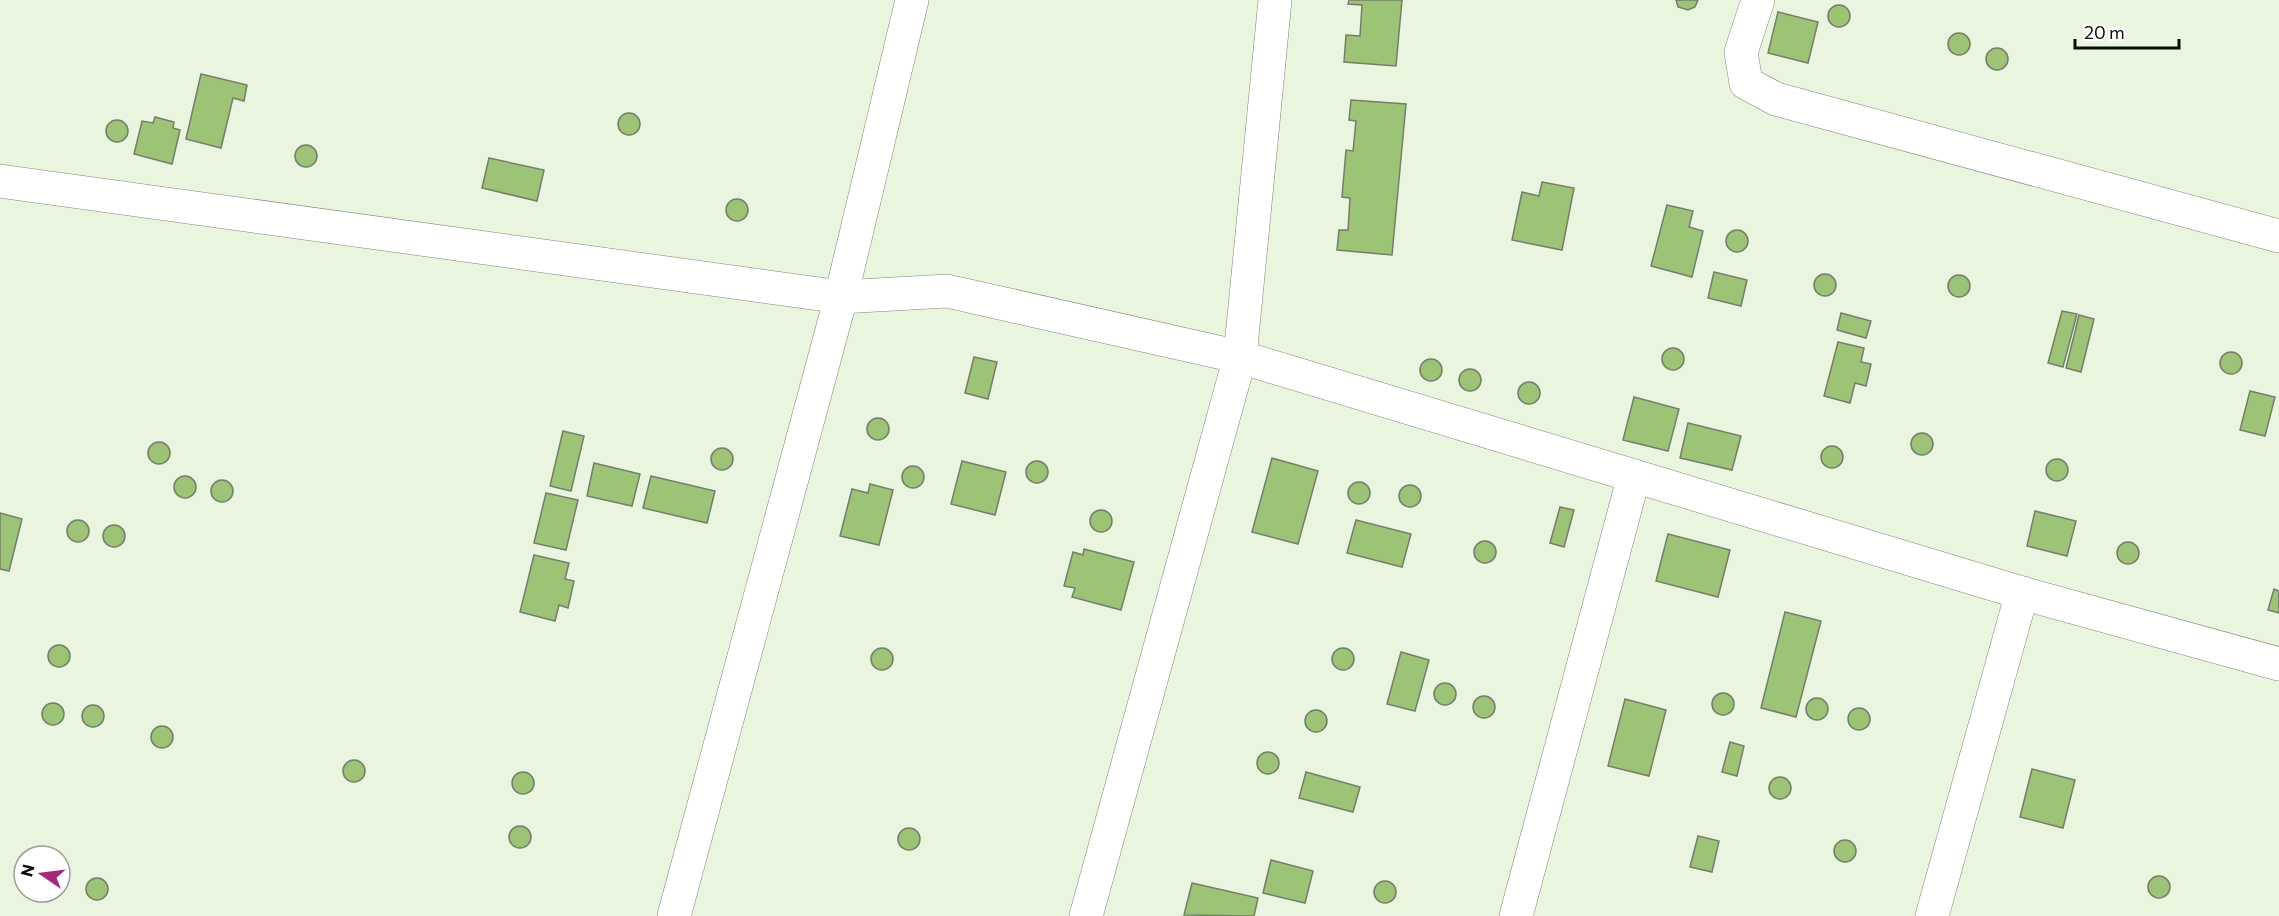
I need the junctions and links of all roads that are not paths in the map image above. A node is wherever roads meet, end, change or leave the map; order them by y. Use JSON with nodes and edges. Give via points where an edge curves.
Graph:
{"nodes":[{"id":1,"x":912,"y":0,"type":"edge"},
{"id":2,"x":1275,"y":0,"type":"edge"},
{"id":3,"x":1758,"y":0,"type":"edge"},
{"id":4,"x":0,"y":181,"type":"edge"},
{"id":5,"x":2279,"y":236,"type":"edge"},
{"id":6,"x":841,"y":297,"type":"junction"},
{"id":7,"x":1240,"y":357,"type":"junction"},
{"id":8,"x":1634,"y":476,"type":"junction"},
{"id":9,"x":2022,"y":593,"type":"junction"},
{"id":10,"x":2279,"y":664,"type":"edge"},
{"id":11,"x":674,"y":916,"type":"edge"},
{"id":12,"x":1086,"y":916,"type":"edge"},
{"id":13,"x":1516,"y":916,"type":"edge"},
{"id":14,"x":1932,"y":916,"type":"edge"}],
"edges":[{"from":1,"to":6,"type":"street"},
{"from":2,"to":7,"type":"street"},
{"from":3,"to":5,"type":"street","via":[[1741,52],[1746,83],[1776,99]]},
{"from":4,"to":6,"type":"street"},
{"from":6,"to":7,"type":"street","via":[[947,291]]},
{"from":6,"to":11,"type":"street"},
{"from":7,"to":8,"type":"street"},
{"from":7,"to":12,"type":"street"},
{"from":8,"to":9,"type":"street"},
{"from":8,"to":13,"type":"street"},
{"from":9,"to":10,"type":"street"},
{"from":9,"to":14,"type":"street"}]}
